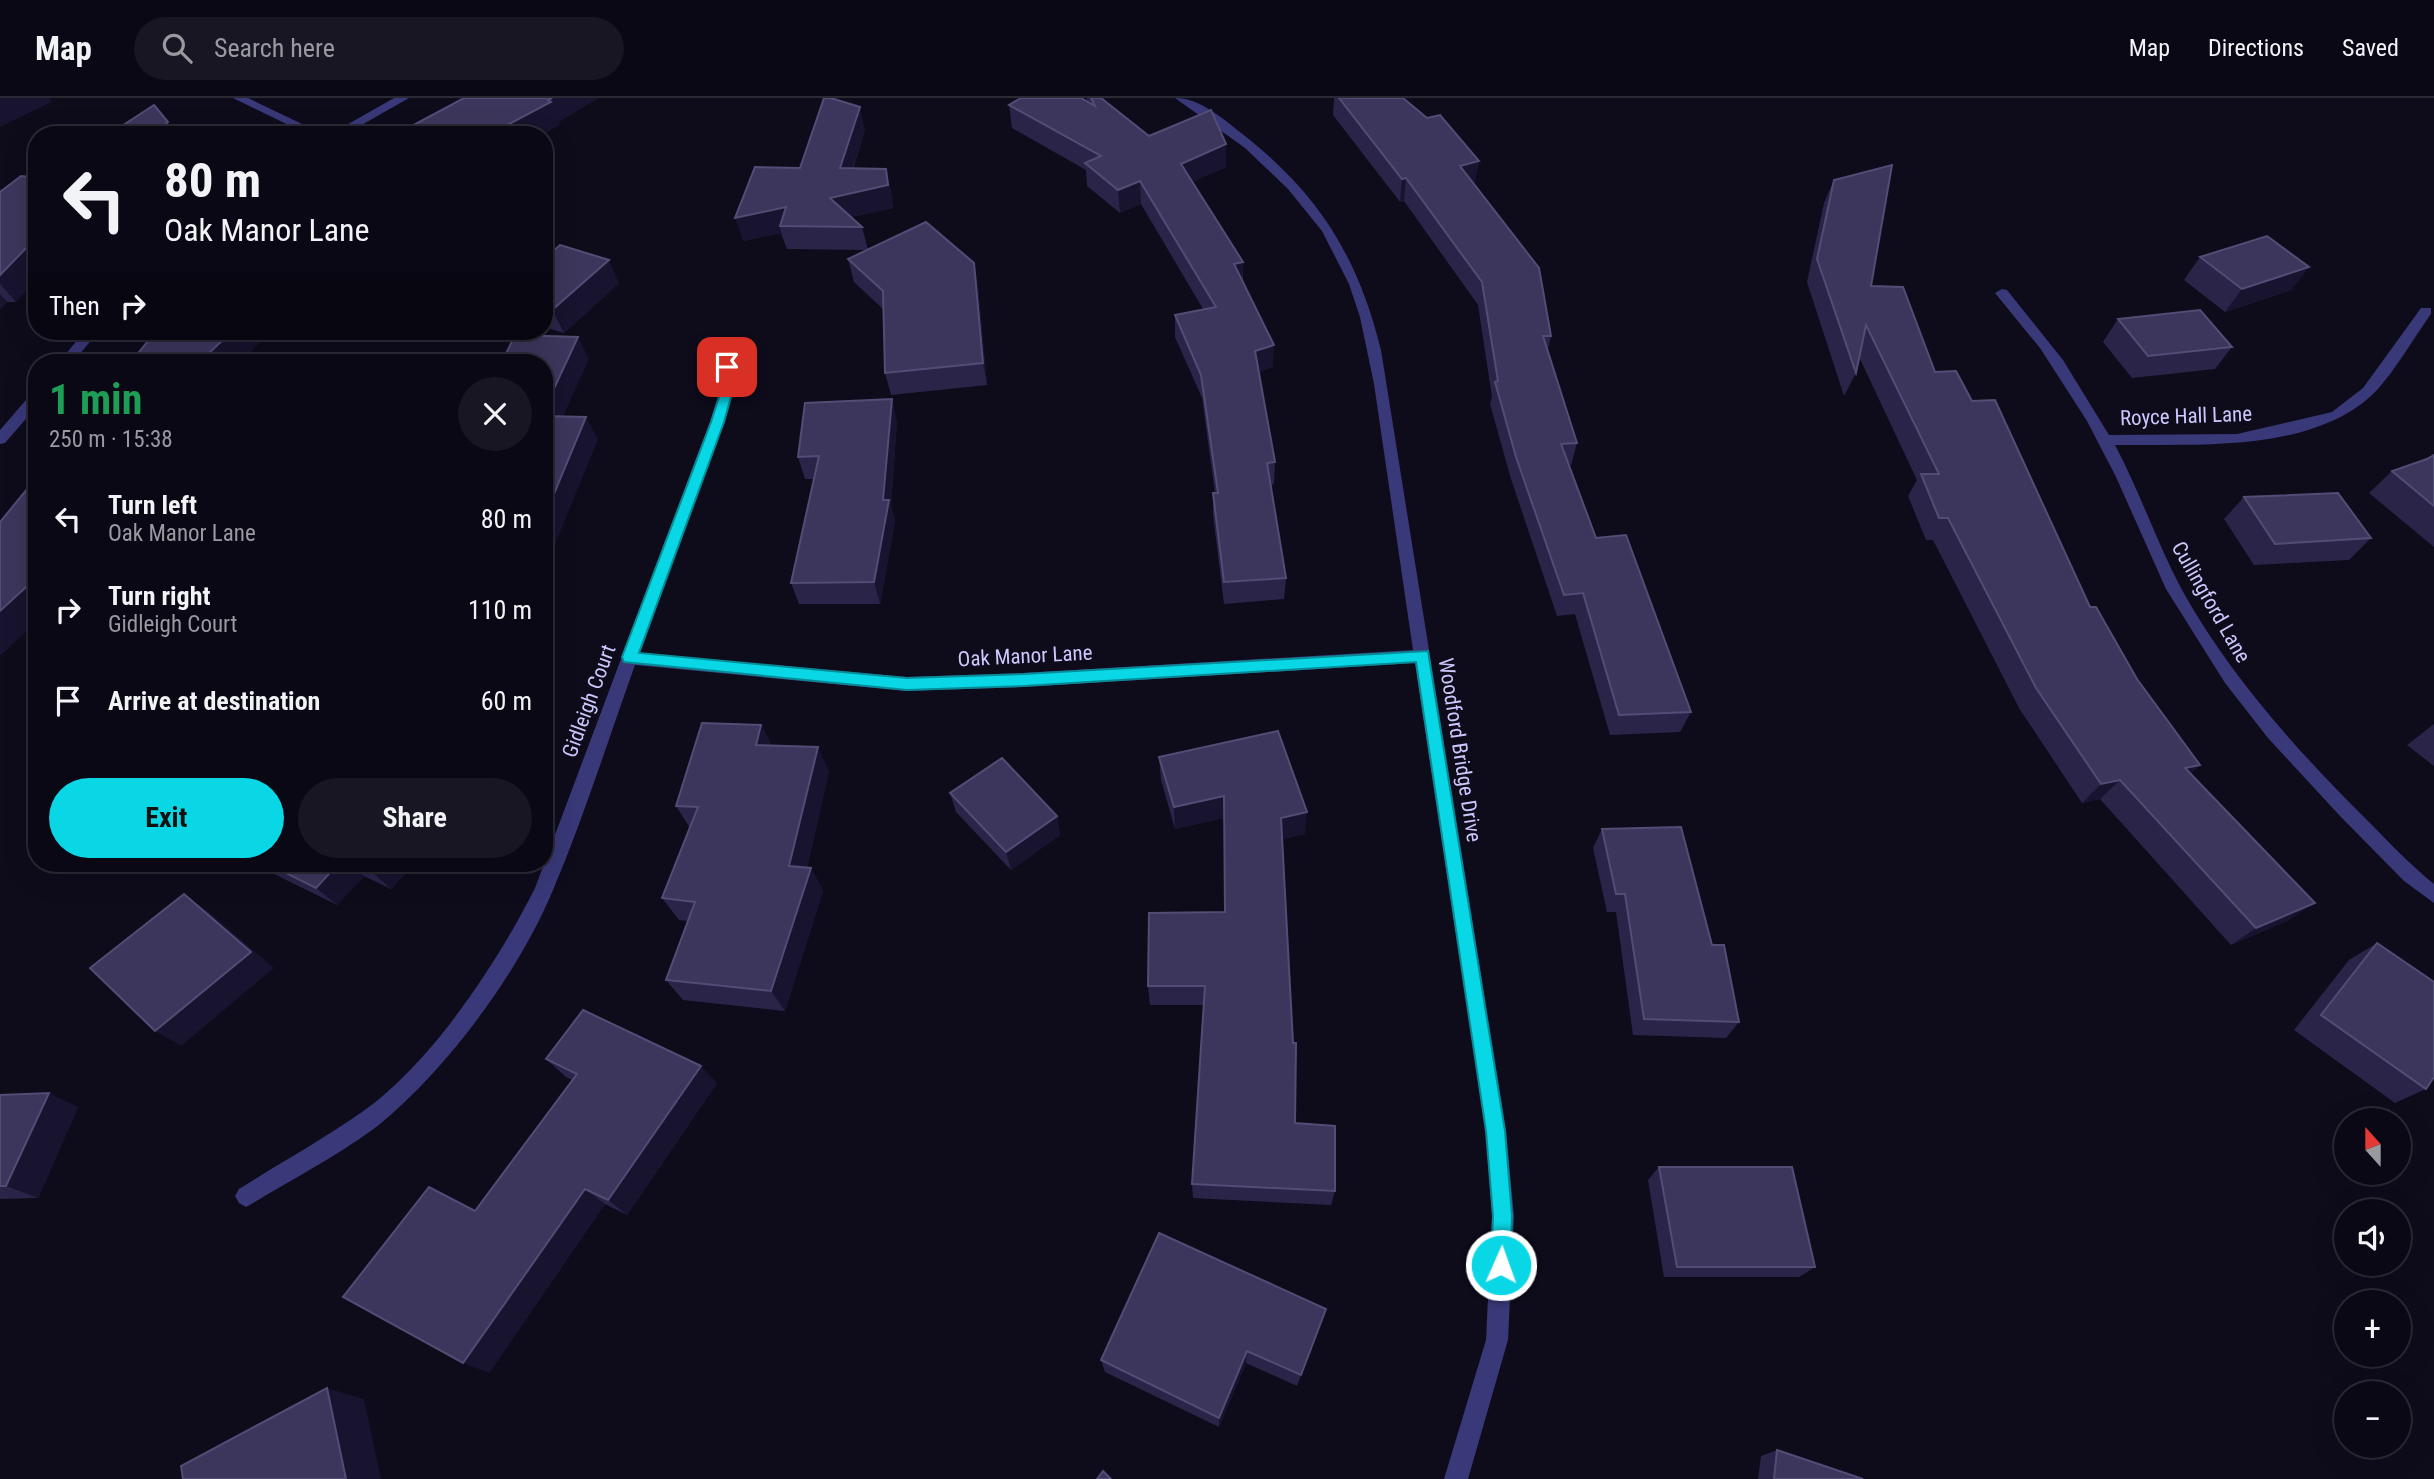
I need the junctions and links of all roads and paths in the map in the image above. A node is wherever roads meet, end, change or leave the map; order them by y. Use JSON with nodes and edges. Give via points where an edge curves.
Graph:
{"nodes":[{"id":1,"x":239,"y":98,"type":"edge"},
{"id":2,"x":403,"y":98,"type":"edge"},
{"id":3,"x":1181,"y":98,"type":"edge"},
{"id":4,"x":300,"y":126,"type":"edge"},
{"id":5,"x":352,"y":126,"type":"edge"},
{"id":6,"x":2002,"y":293,"type":"dead end"},
{"id":7,"x":2426,"y":311,"type":"dead end"},
{"id":8,"x":84,"y":340,"type":"edge"},
{"id":9,"x":725,"y":352,"type":"dead end"},
{"id":10,"x":73,"y":354,"type":"edge"},
{"id":11,"x":28,"y":406,"type":"edge"},
{"id":12,"x":0,"y":439,"type":"edge"},
{"id":13,"x":2105,"y":440,"type":"junction"},
{"id":14,"x":1423,"y":656,"type":"junction"},
{"id":15,"x":630,"y":657,"type":"junction"},
{"id":16,"x":553,"y":866,"type":"edge"},
{"id":17,"x":551,"y":872,"type":"edge"},
{"id":18,"x":2434,"y":895,"type":"edge"},
{"id":19,"x":246,"y":1196,"type":"dead end"},
{"id":20,"x":1456,"y":1479,"type":"edge"}],
"edges":[{"from":1,"to":4,"type":"street"},
{"from":2,"to":5,"type":"street"},
{"from":3,"to":14,"type":"street","name":"Woodford Bridge Drive","via":[[1255,150],[1299,194],[1340,250],[1357,288],[1377,356]]},
{"from":6,"to":13,"type":"street","name":"Cullingford Lane","via":[[2036,331]]},
{"from":7,"to":13,"type":"street","name":"Royce Hall Lane","via":[[2368,391],[2337,415],[2236,439]]},
{"from":8,"to":10,"type":"street"},
{"from":9,"to":15,"type":"street","name":"Gidleigh Court","via":[[725,397]]},
{"from":11,"to":12,"type":"street"},
{"from":13,"to":18,"type":"street","name":"Cullingford Lane","via":[[2173,587],[2235,686],[2294,757]]},
{"from":14,"to":15,"type":"street","name":"Oak Manor Lane","via":[[907,684]]},
{"from":14,"to":20,"type":"street","name":"Woodford Bridge Drive","via":[[1496,1131],[1503,1216],[1497,1340]]},
{"from":15,"to":16,"type":"street","name":"Gidleigh Court"},
{"from":17,"to":19,"type":"street","name":"Gidleigh Court","via":[[517,944],[457,1030],[407,1086],[371,1118]]}]}
